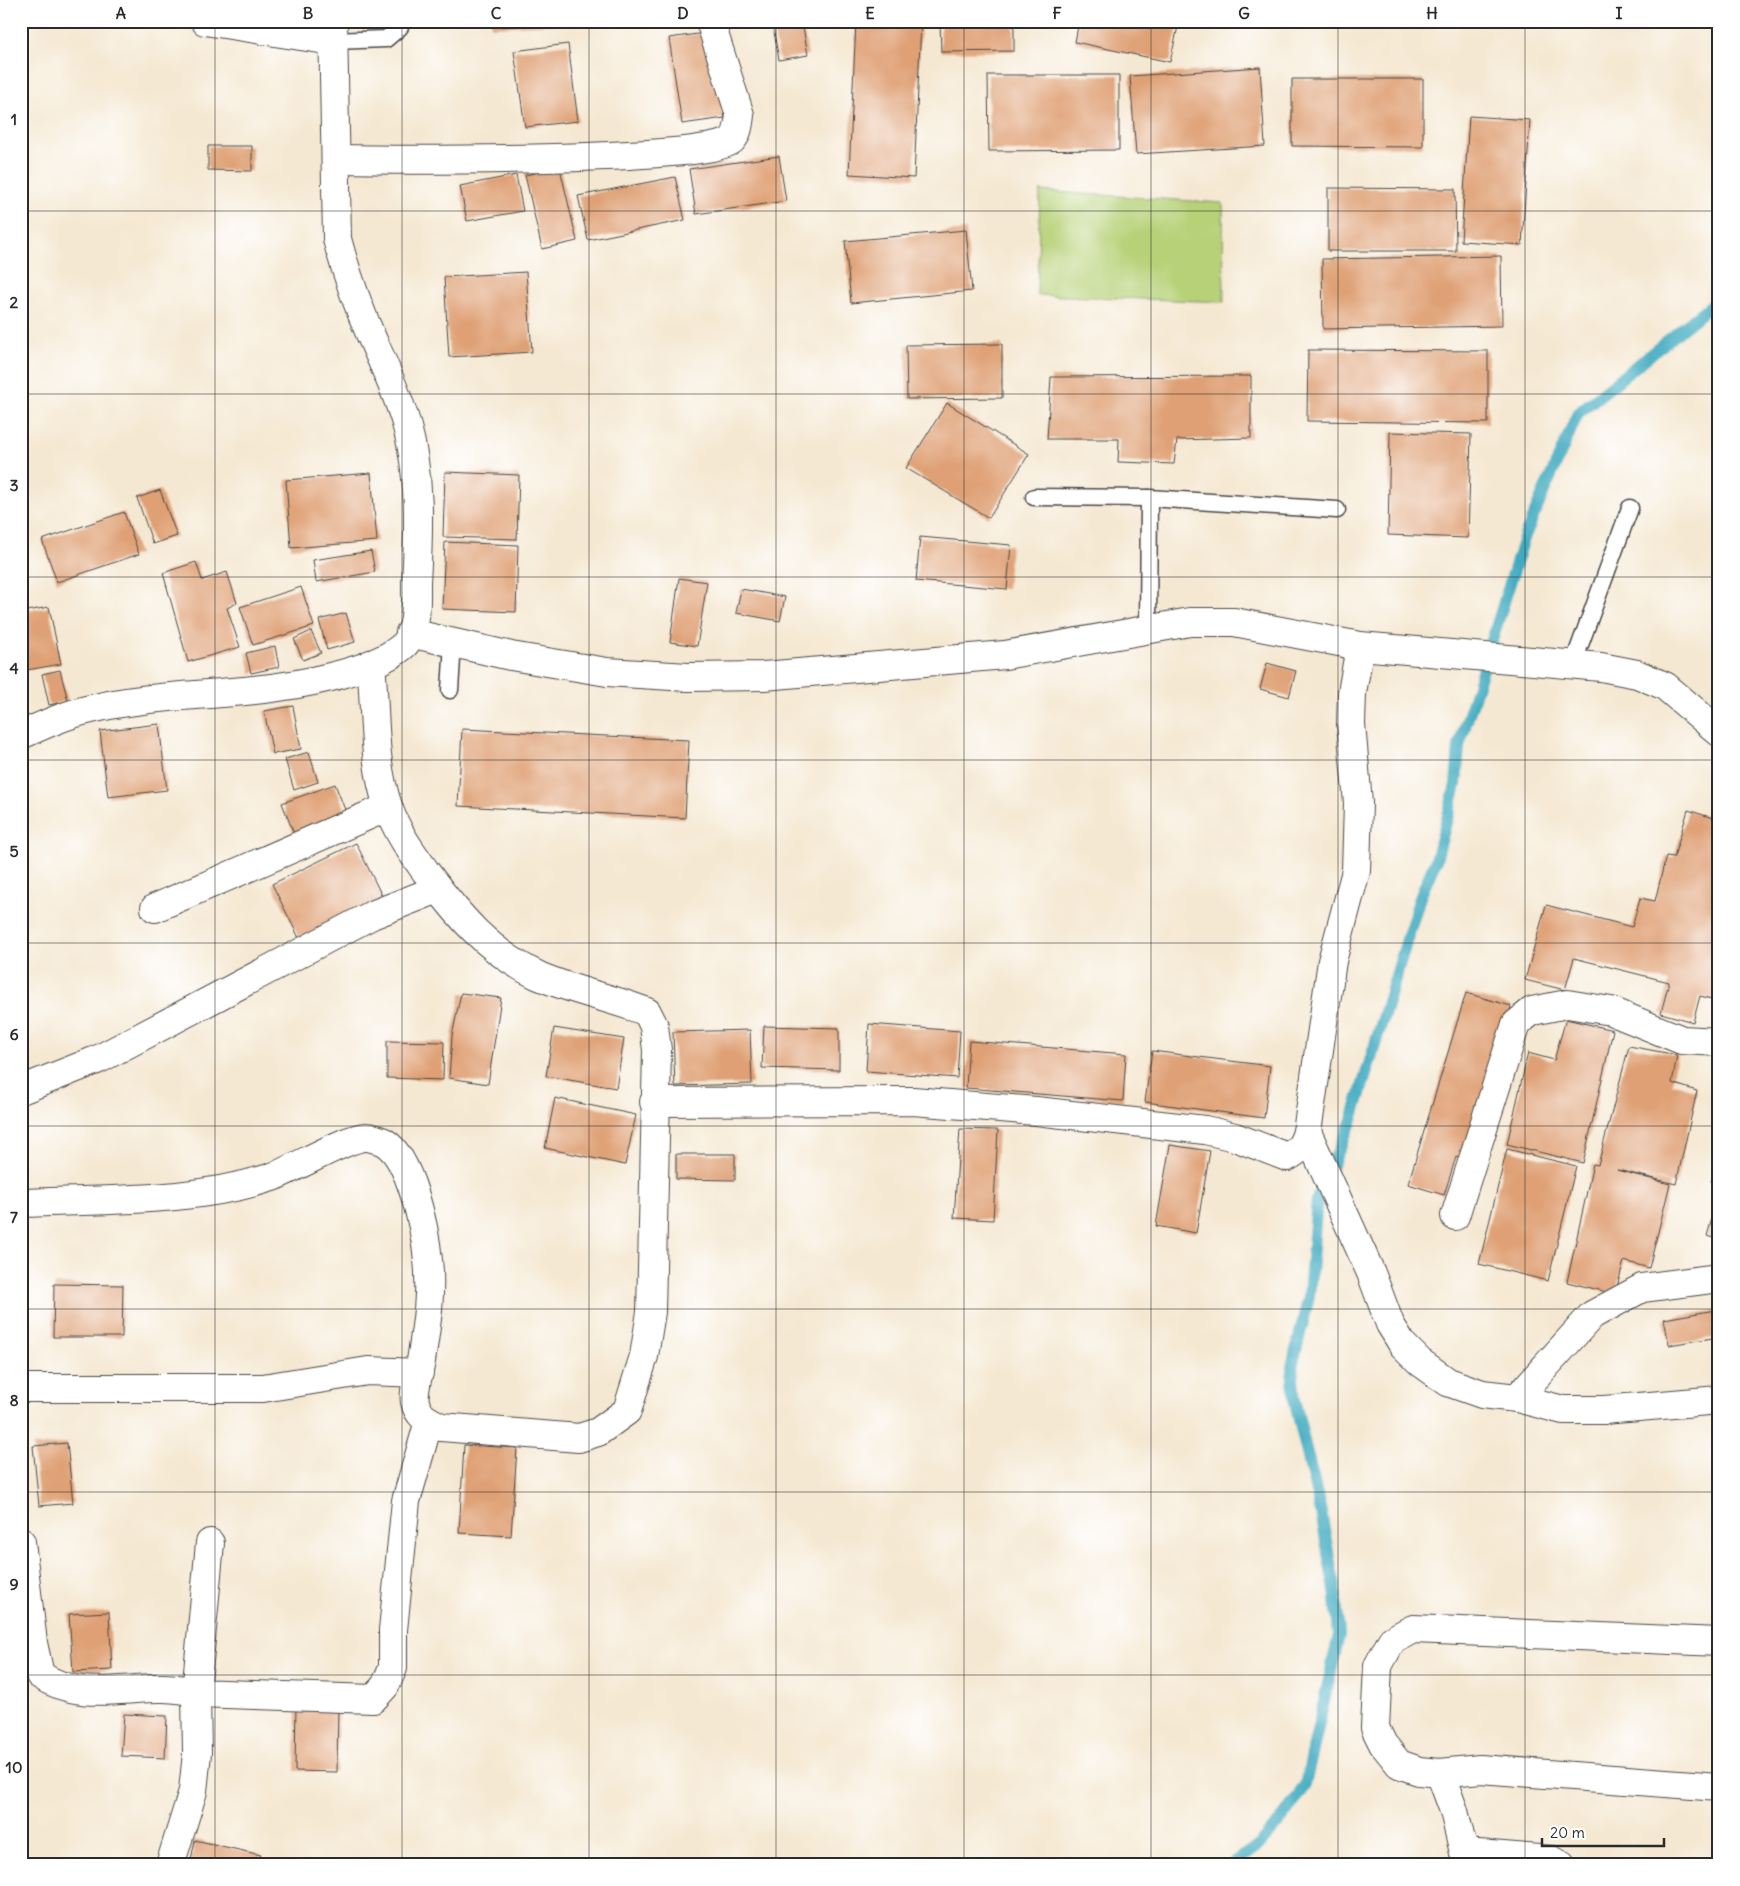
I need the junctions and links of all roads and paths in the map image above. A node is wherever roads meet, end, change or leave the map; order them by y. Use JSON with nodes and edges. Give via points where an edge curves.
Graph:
{"nodes":[{"id":1,"x":205,"y":21,"type":"edge"},
{"id":2,"x":402,"y":21,"type":"edge"},
{"id":3,"x":710,"y":21,"type":"edge"},
{"id":4,"x":333,"y":31,"type":"edge"},
{"id":5,"x":336,"y":159,"type":"junction"},
{"id":6,"x":1034,"y":497,"type":"dead end"},
{"id":7,"x":1149,"y":498,"type":"junction"},
{"id":8,"x":1630,"y":508,"type":"dead end"},
{"id":9,"x":1336,"y":510,"type":"dead end"},
{"id":10,"x":1148,"y":628,"type":"junction"},
{"id":11,"x":410,"y":633,"type":"junction"},
{"id":12,"x":453,"y":643,"type":"junction"},
{"id":13,"x":1360,"y":646,"type":"junction"},
{"id":14,"x":371,"y":664,"type":"junction"},
{"id":15,"x":1573,"y":664,"type":"junction"},
{"id":16,"x":450,"y":690,"type":"dead end"},
{"id":17,"x":1719,"y":732,"type":"edge"},
{"id":18,"x":21,"y":735,"type":"edge"},
{"id":19,"x":388,"y":807,"type":"junction"},
{"id":20,"x":438,"y":888,"type":"junction"},
{"id":21,"x":155,"y":908,"type":"dead end"},
{"id":22,"x":1719,"y":1042,"type":"edge"},
{"id":23,"x":21,"y":1090,"type":"edge"},
{"id":24,"x":654,"y":1102,"type":"junction"},
{"id":25,"x":1307,"y":1132,"type":"junction"},
{"id":26,"x":21,"y":1203,"type":"edge"},
{"id":27,"x":1455,"y":1216,"type":"dead end"},
{"id":28,"x":1719,"y":1278,"type":"edge"},
{"id":29,"x":419,"y":1373,"type":"junction"},
{"id":30,"x":21,"y":1388,"type":"edge"},
{"id":31,"x":1517,"y":1398,"type":"junction"},
{"id":32,"x":1719,"y":1400,"type":"edge"},
{"id":33,"x":429,"y":1421,"type":"junction"},
{"id":34,"x":21,"y":1542,"type":"edge"},
{"id":35,"x":210,"y":1543,"type":"dead end"},
{"id":36,"x":1719,"y":1642,"type":"edge"},
{"id":37,"x":196,"y":1693,"type":"junction"},
{"id":38,"x":1440,"y":1773,"type":"junction"},
{"id":39,"x":1719,"y":1787,"type":"edge"},
{"id":40,"x":1466,"y":1859,"type":"edge"},
{"id":41,"x":170,"y":1865,"type":"edge"},
{"id":42,"x":1561,"y":1865,"type":"edge"}],
"edges":[{"from":1,"to":4,"type":"street"},
{"from":2,"to":4,"type":"lane","via":[[386,40]]},
{"from":3,"to":5,"type":"street","via":[[740,115],[732,140],[718,147],[479,161]]},
{"from":4,"to":5,"type":"street"},
{"from":5,"to":11,"type":"street","via":[[335,216],[339,246],[362,312],[397,394],[413,453],[418,491],[418,555]]},
{"from":6,"to":7,"type":"lane"},
{"from":7,"to":9,"type":"lane"},
{"from":7,"to":10,"type":"lane"},
{"from":8,"to":15,"type":"lane"},
{"from":10,"to":12,"type":"street","via":[[1004,656],[764,676],[688,678],[607,672]]},
{"from":10,"to":13,"type":"street","via":[[1190,622],[1234,622]]},
{"from":11,"to":12,"type":"street"},
{"from":11,"to":14,"type":"street","via":[[405,644]]},
{"from":12,"to":16,"type":"lane"},
{"from":13,"to":15,"type":"street"},
{"from":13,"to":25,"type":"street","via":[[1350,724],[1358,803],[1356,871],[1332,961]]},
{"from":14,"to":18,"type":"street","via":[[297,684],[90,709]]},
{"from":14,"to":19,"type":"street","via":[[375,747]]},
{"from":15,"to":17,"type":"street","via":[[1637,674],[1666,686]]},
{"from":19,"to":20,"type":"street","via":[[403,840]]},
{"from":19,"to":21,"type":"street"},
{"from":20,"to":23,"type":"street","via":[[372,915],[99,1060]]},
{"from":20,"to":24,"type":"street","via":[[458,915],[508,959],[574,990],[647,1012],[654,1026],[657,1050]]},
{"from":22,"to":27,"type":"street","via":[[1682,1040],[1611,1011],[1567,1004],[1532,1011],[1516,1024]]},
{"from":24,"to":25,"type":"street","via":[[913,1101],[1009,1108],[1204,1130],[1235,1137],[1287,1157],[1303,1146]]},
{"from":24,"to":33,"type":"street","via":[[651,1312],[644,1356],[627,1410],[598,1432],[579,1438],[441,1427]]},
{"from":25,"to":31,"type":"street","via":[[1371,1273],[1390,1324],[1403,1345],[1448,1382],[1482,1394]]},
{"from":26,"to":29,"type":"street","via":[[178,1195],[230,1189],[299,1167],[334,1148],[366,1137],[384,1143],[399,1158],[415,1194],[425,1229],[430,1273]]},
{"from":28,"to":31,"type":"street","via":[[1642,1288],[1592,1315]]},
{"from":29,"to":30,"type":"street","via":[[368,1371],[262,1388]]},
{"from":29,"to":33,"type":"street","via":[[415,1402],[423,1418]]},
{"from":31,"to":32,"type":"street","via":[[1563,1410],[1604,1410]]},
{"from":33,"to":37,"type":"street","via":[[406,1501],[392,1630],[393,1668],[385,1686],[373,1699]]},
{"from":34,"to":37,"type":"street","via":[[33,1644],[40,1675],[54,1685],[82,1689],[134,1691],[160,1687]]},
{"from":35,"to":37,"type":"street"},
{"from":36,"to":38,"type":"street","via":[[1413,1629],[1392,1640],[1378,1666],[1375,1728],[1383,1744],[1400,1764],[1419,1771]]},
{"from":37,"to":41,"type":"street","via":[[197,1753],[193,1791]]},
{"from":38,"to":39,"type":"street","via":[[1480,1769]]},
{"from":38,"to":40,"type":"street"},
{"from":40,"to":42,"type":"street","via":[[1552,1860]]}]}
